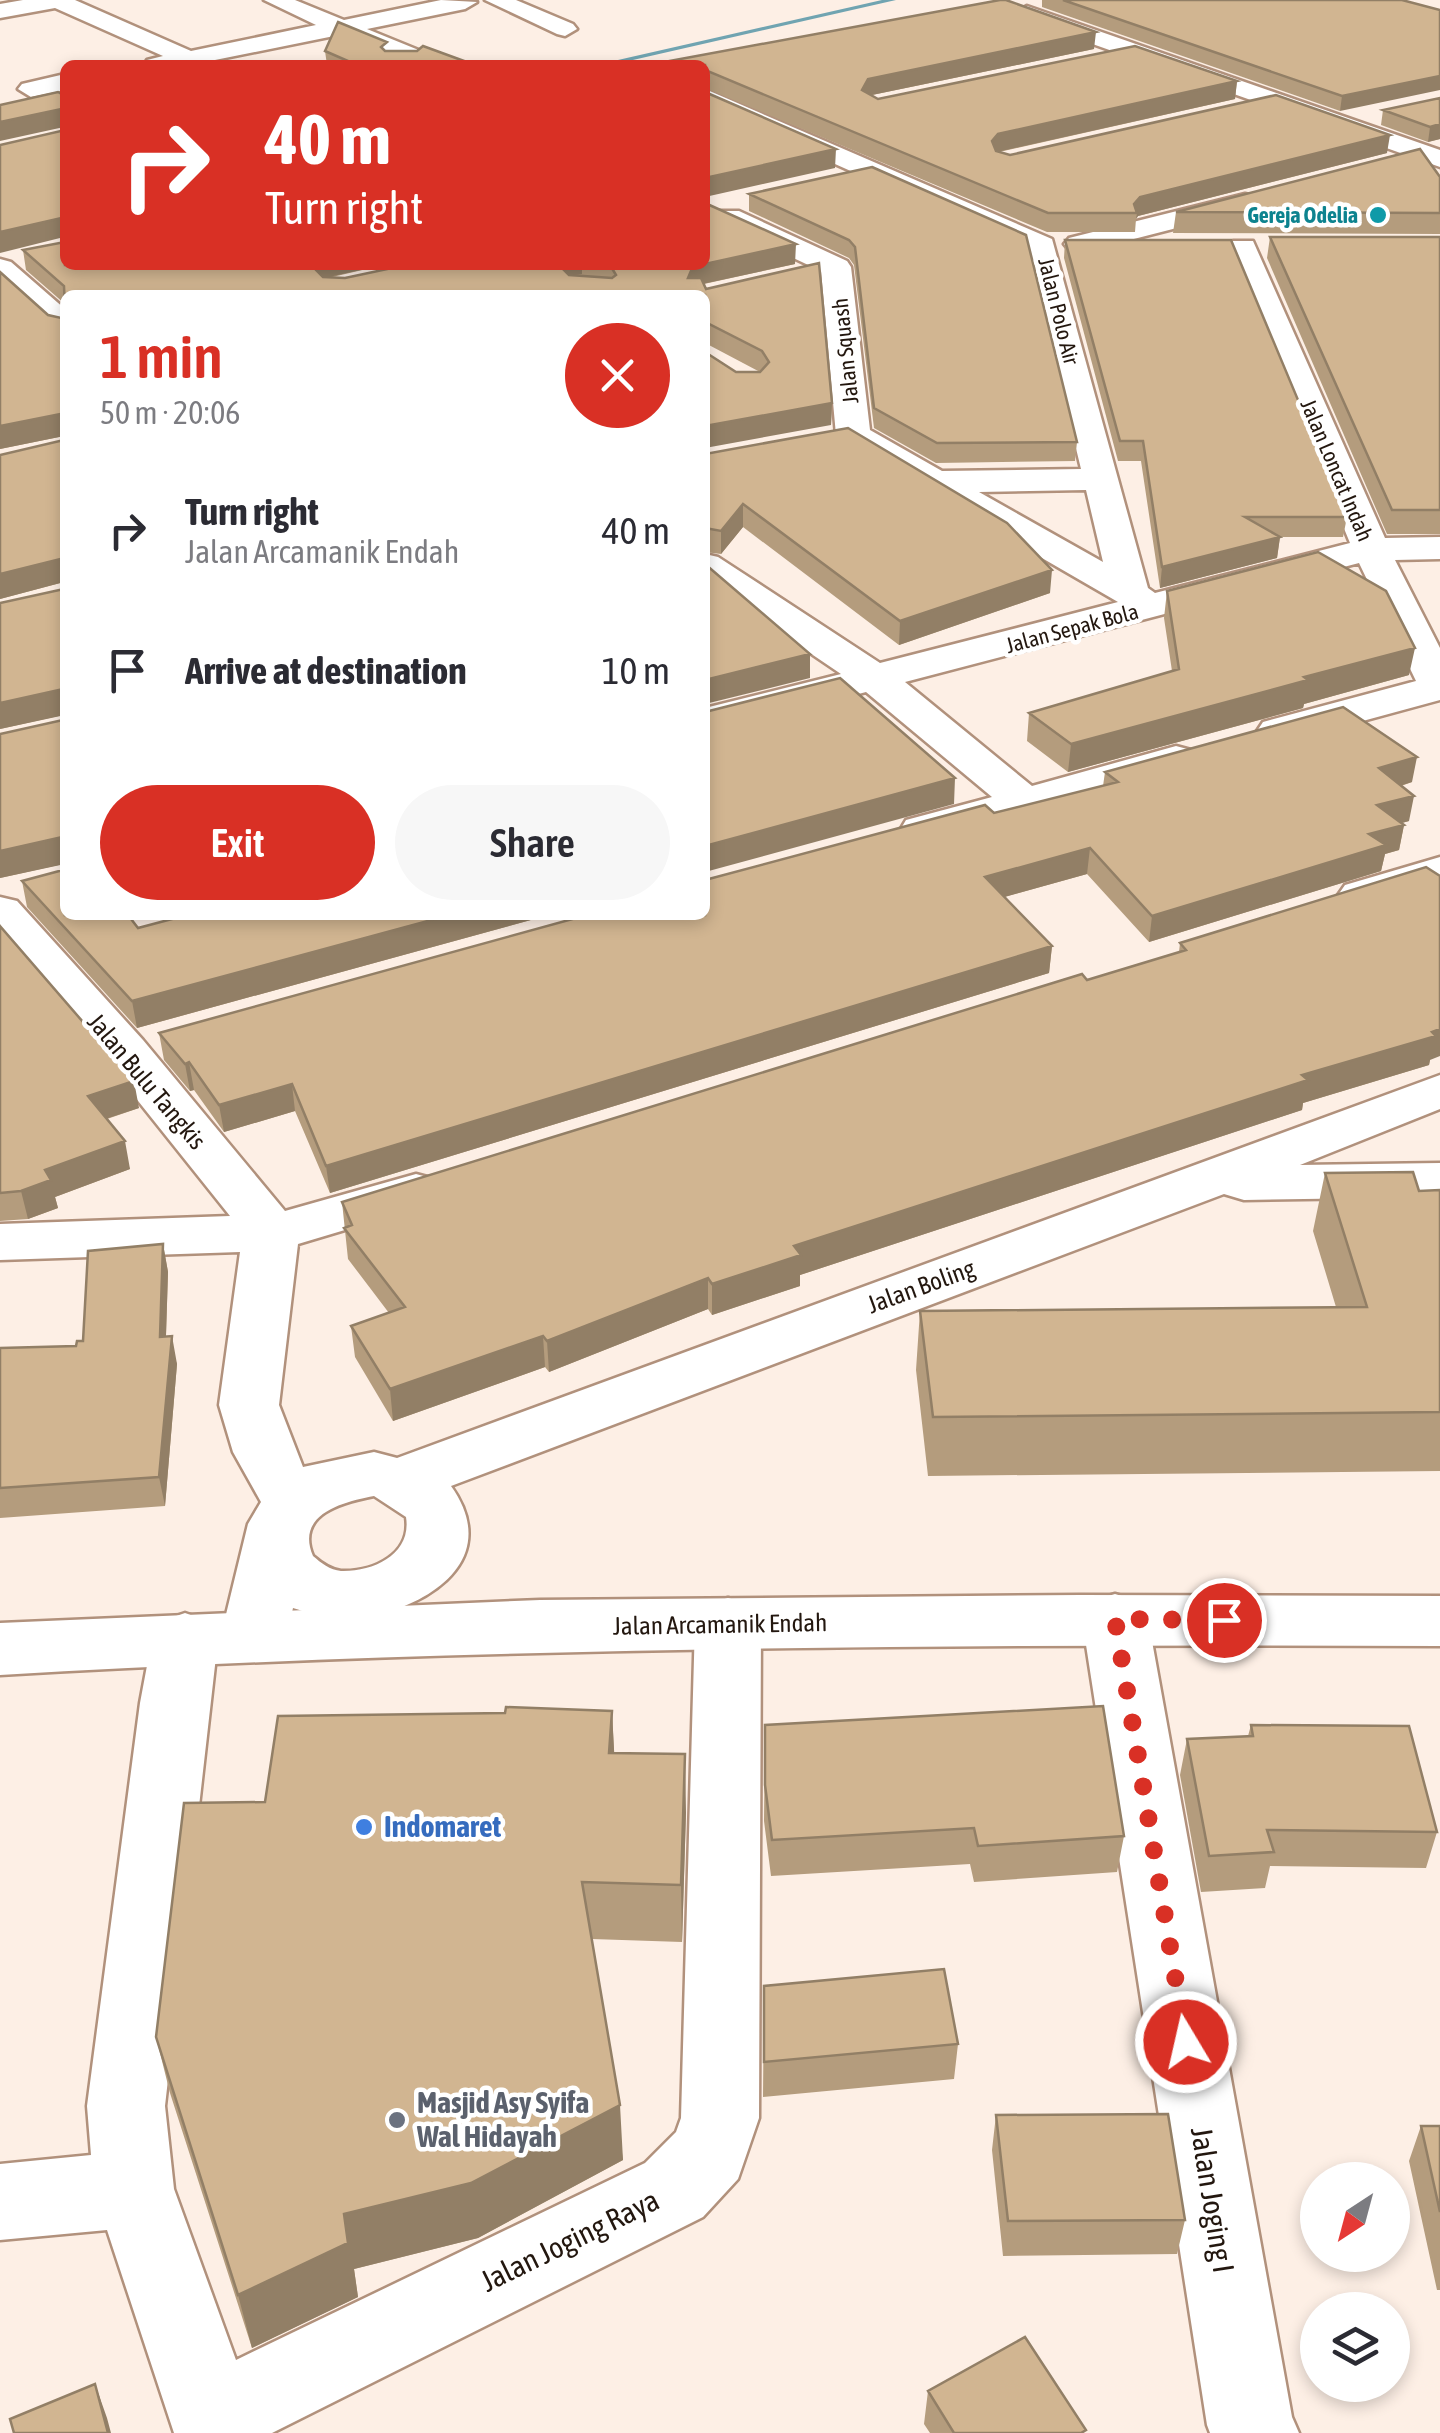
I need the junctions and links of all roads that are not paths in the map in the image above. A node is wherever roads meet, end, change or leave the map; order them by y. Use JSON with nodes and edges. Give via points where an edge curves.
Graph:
{"nodes":[{"id":1,"x":57,"y":0,"type":"edge"},
{"id":2,"x":276,"y":0,"type":"edge"},
{"id":3,"x":496,"y":0,"type":"edge"},
{"id":4,"x":466,"y":1,"type":"edge"},
{"id":5,"x":1018,"y":2,"type":"edge"},
{"id":6,"x":0,"y":10,"type":"edge"},
{"id":7,"x":342,"y":27,"type":"junction"},
{"id":8,"x":566,"y":28,"type":"dead end"},
{"id":9,"x":1136,"y":51,"type":"junction"},
{"id":10,"x":192,"y":60,"type":"edge"},
{"id":11,"x":204,"y":60,"type":"edge"},
{"id":12,"x":409,"y":60,"type":"edge"},
{"id":13,"x":1081,"y":62,"type":"edge"},
{"id":14,"x":60,"y":83,"type":"edge"},
{"id":15,"x":31,"y":89,"type":"dead end"},
{"id":16,"x":710,"y":99,"type":"edge"},
{"id":17,"x":1276,"y":101,"type":"junction"},
{"id":18,"x":1390,"y":112,"type":"edge"},
{"id":19,"x":1222,"y":113,"type":"edge"},
{"id":20,"x":1339,"y":123,"type":"junction"},
{"id":21,"x":770,"y":126,"type":"junction"},
{"id":22,"x":721,"y":136,"type":"edge"},
{"id":23,"x":1434,"y":157,"type":"edge"},
{"id":24,"x":1377,"y":168,"type":"edge"},
{"id":25,"x":874,"y":172,"type":"junction"},
{"id":26,"x":820,"y":183,"type":"edge"},
{"id":27,"x":1268,"y":196,"type":"edge"},
{"id":28,"x":746,"y":200,"type":"edge"},
{"id":29,"x":710,"y":207,"type":"edge"},
{"id":30,"x":710,"y":209,"type":"edge"},
{"id":31,"x":1078,"y":244,"type":"junction"},
{"id":32,"x":1042,"y":246,"type":"junction"},
{"id":33,"x":1242,"y":247,"type":"junction"},
{"id":34,"x":1282,"y":247,"type":"edge"},
{"id":35,"x":32,"y":256,"type":"edge"},
{"id":36,"x":0,"y":265,"type":"edge"},
{"id":37,"x":836,"y":267,"type":"junction"},
{"id":38,"x":780,"y":280,"type":"edge"},
{"id":39,"x":60,"y":321,"type":"edge"},
{"id":40,"x":853,"y":435,"type":"junction"},
{"id":41,"x":816,"y":442,"type":"edge"},
{"id":42,"x":1101,"y":478,"type":"junction"},
{"id":43,"x":936,"y":482,"type":"junction"},
{"id":44,"x":1440,"y":548,"type":"edge"},
{"id":45,"x":1371,"y":549,"type":"junction"},
{"id":46,"x":711,"y":576,"type":"edge"},
{"id":47,"x":1140,"y":600,"type":"junction"},
{"id":48,"x":876,"y":679,"type":"junction"},
{"id":49,"x":1440,"y":687,"type":"edge"},
{"id":50,"x":710,"y":721,"type":"edge"},
{"id":51,"x":1024,"y":802,"type":"junction"},
{"id":52,"x":874,"y":843,"type":"edge"},
{"id":53,"x":1440,"y":871,"type":"edge"},
{"id":54,"x":11,"y":898,"type":"edge"},
{"id":55,"x":1326,"y":906,"type":"edge"},
{"id":56,"x":175,"y":1037,"type":"edge"},
{"id":57,"x":124,"y":1052,"type":"junction"},
{"id":58,"x":1440,"y":1091,"type":"edge"},
{"id":59,"x":455,"y":1178,"type":"edge"},
{"id":60,"x":1440,"y":1180,"type":"edge"},
{"id":61,"x":1211,"y":1183,"type":"junction"},
{"id":62,"x":0,"y":1242,"type":"edge"},
{"id":63,"x":268,"y":1247,"type":"junction"},
{"id":64,"x":402,"y":1480,"type":"junction"},
{"id":65,"x":283,"y":1525,"type":"junction"},
{"id":66,"x":424,"y":1564,"type":"junction"},
{"id":67,"x":1115,"y":1619,"type":"junction"},
{"id":68,"x":1440,"y":1622,"type":"edge"},
{"id":69,"x":728,"y":1624,"type":"junction"},
{"id":70,"x":446,"y":1626,"type":"junction"},
{"id":71,"x":254,"y":1635,"type":"junction"},
{"id":72,"x":185,"y":1639,"type":"junction"},
{"id":73,"x":0,"y":1648,"type":"edge"},
{"id":74,"x":134,"y":2189,"type":"junction"},
{"id":75,"x":0,"y":2202,"type":"edge"},
{"id":76,"x":215,"y":2425,"type":"edge"},
{"id":77,"x":1247,"y":2430,"type":"edge"}],
"edges":[{"from":1,"to":6,"type":"street"},
{"from":1,"to":10,"type":"street"},
{"from":2,"to":7,"type":"street"},
{"from":3,"to":8,"type":"street"},
{"from":4,"to":7,"type":"street"},
{"from":5,"to":9,"type":"street"},
{"from":7,"to":11,"type":"street"},
{"from":7,"to":12,"type":"street"},
{"from":9,"to":13,"type":"street"},
{"from":9,"to":17,"type":"street"},
{"from":14,"to":15,"type":"street"},
{"from":16,"to":21,"type":"street","name":"Jalan Polo Air"},
{"from":17,"to":19,"type":"street"},
{"from":17,"to":20,"type":"street"},
{"from":18,"to":20,"type":"street"},
{"from":20,"to":23,"type":"street"},
{"from":21,"to":22,"type":"street"},
{"from":21,"to":25,"type":"street","name":"Jalan Polo Air"},
{"from":23,"to":24,"type":"street"},
{"from":25,"to":26,"type":"street"},
{"from":25,"to":32,"type":"street","name":"Jalan Polo Air"},
{"from":27,"to":31,"type":"street"},
{"from":28,"to":29,"type":"street"},
{"from":30,"to":37,"type":"street","name":"Jalan Squash"},
{"from":31,"to":32,"type":"street"},
{"from":31,"to":33,"type":"street"},
{"from":32,"to":42,"type":"street","name":"Jalan Polo Air"},
{"from":33,"to":34,"type":"street"},
{"from":33,"to":45,"type":"street","name":"Jalan Loncat Indah"},
{"from":35,"to":36,"type":"street"},
{"from":36,"to":39,"type":"street"},
{"from":37,"to":38,"type":"street"},
{"from":37,"to":40,"type":"street","name":"Jalan Squash"},
{"from":40,"to":41,"type":"street"},
{"from":40,"to":43,"type":"street","name":"Jalan Squash"},
{"from":42,"to":43,"type":"street"},
{"from":42,"to":47,"type":"street","name":"Jalan Polo Air"},
{"from":43,"to":47,"type":"street","name":"Jalan Squash"},
{"from":44,"to":45,"type":"street","name":"Jalan Sepak Bola"},
{"from":45,"to":47,"type":"street","name":"Jalan Sepak Bola"},
{"from":45,"to":49,"type":"street","name":"Jalan Loncat Indah"},
{"from":46,"to":48,"type":"street"},
{"from":47,"to":48,"type":"street","name":"Jalan Sepak Bola"},
{"from":48,"to":50,"type":"street","name":"Jalan Sepak Bola"},
{"from":48,"to":51,"type":"street"},
{"from":49,"to":51,"type":"street"},
{"from":51,"to":52,"type":"street"},
{"from":53,"to":55,"type":"street"},
{"from":54,"to":57,"type":"street","name":"Jalan Bulu Tangkis"},
{"from":56,"to":57,"type":"street"},
{"from":57,"to":63,"type":"street","name":"Jalan Bulu Tangkis"},
{"from":58,"to":61,"type":"street","name":"Jalan Boling"},
{"from":59,"to":63,"type":"street"},
{"from":60,"to":61,"type":"street"},
{"from":61,"to":64,"type":"street","name":"Jalan Boling"},
{"from":62,"to":63,"type":"street"},
{"from":63,"to":65,"type":"street","via":[[249,1405]]},
{"from":64,"to":65,"type":"street","via":[[344,1476],[315,1486]]},
{"from":64,"to":66,"type":"street","via":[[426,1496],[438,1516],[438,1541]]},
{"from":65,"to":66,"type":"street","via":[[284,1570],[336,1595],[370,1593]]},
{"from":65,"to":71,"type":"street"},
{"from":66,"to":70,"type":"street"},
{"from":67,"to":68,"type":"street","name":"Jalan Arcamanik Endah"},
{"from":67,"to":69,"type":"street","name":"Jalan Arcamanik Endah"},
{"from":67,"to":77,"type":"street","name":"Jalan Joging I"},
{"from":69,"to":70,"type":"street","name":"Jalan Arcamanik Endah"},
{"from":69,"to":76,"type":"street","name":"Jalan Joging Raya","via":[[720,2118],[710,2153],[674,2190]]},
{"from":70,"to":71,"type":"street","name":"Jalan Arcamanik Endah"},
{"from":71,"to":72,"type":"street","name":"Jalan Arcamanik Endah"},
{"from":72,"to":73,"type":"street","name":"Jalan Arcamanik Endah"},
{"from":72,"to":74,"type":"street","via":[[126,2106]]},
{"from":74,"to":75,"type":"street"},
{"from":74,"to":76,"type":"street"}]}
